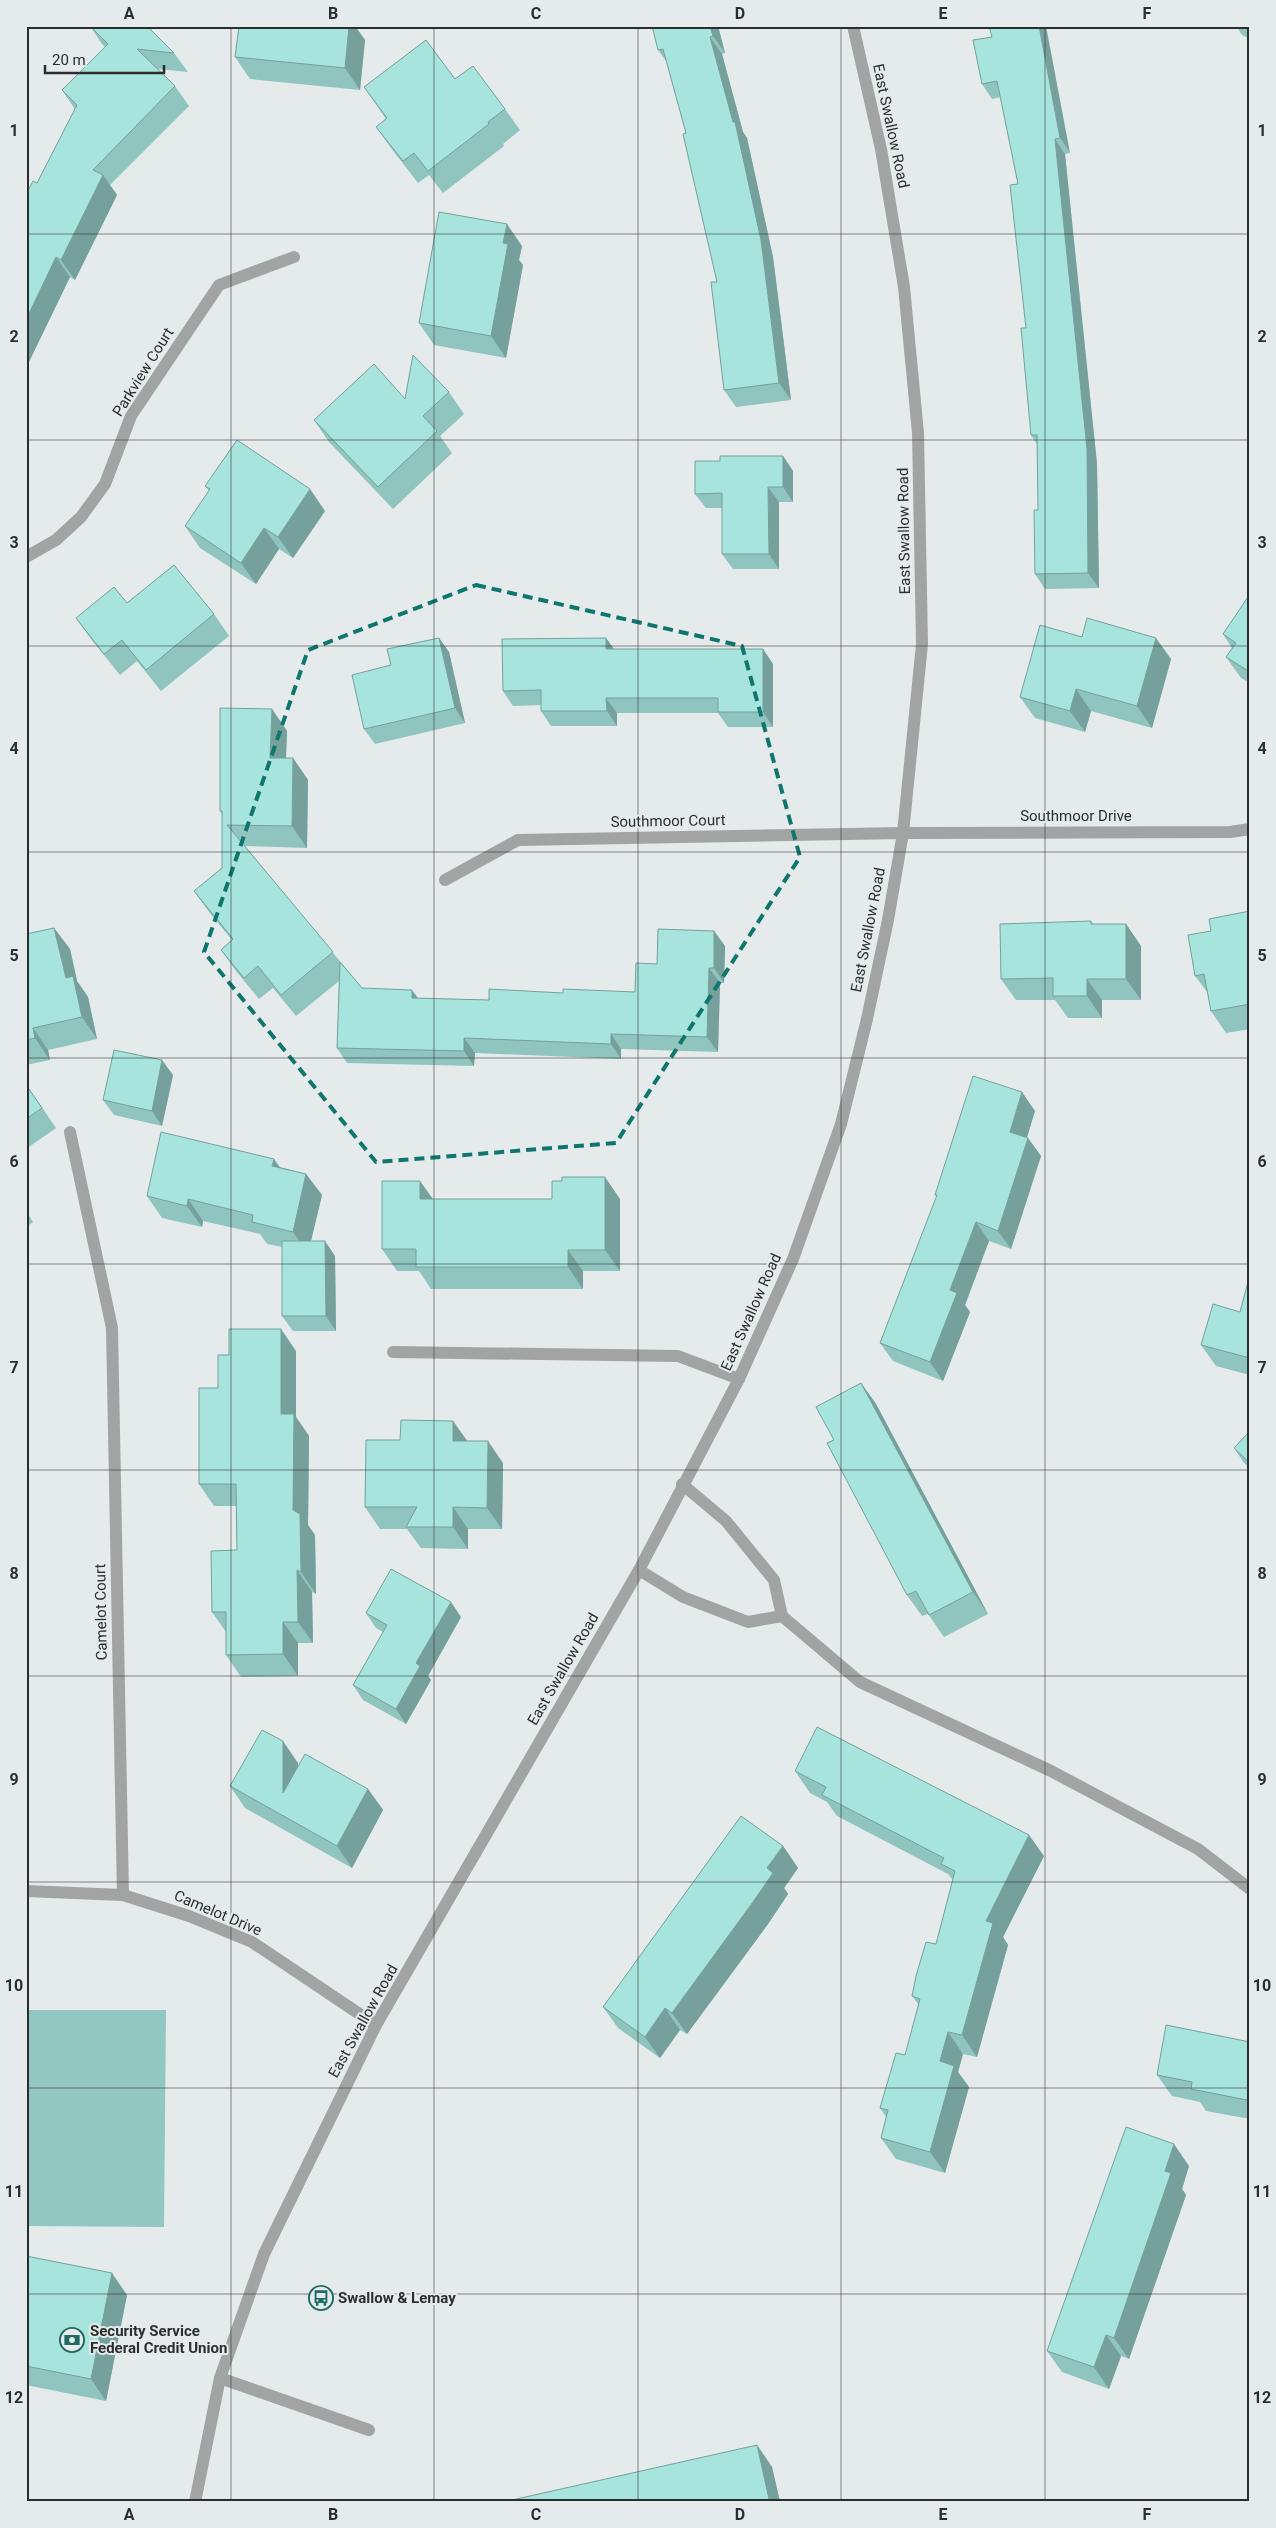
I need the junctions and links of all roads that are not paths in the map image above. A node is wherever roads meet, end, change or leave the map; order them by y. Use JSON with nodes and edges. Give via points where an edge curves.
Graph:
{"nodes":[{"id":1,"x":853,"y":26,"type":"edge"},
{"id":2,"x":294,"y":258,"type":"dead end"},
{"id":3,"x":26,"y":557,"type":"edge"},
{"id":4,"x":1250,"y":830,"type":"edge"},
{"id":5,"x":902,"y":833,"type":"junction"},
{"id":6,"x":445,"y":880,"type":"dead end"},
{"id":7,"x":70,"y":1132,"type":"dead end"},
{"id":8,"x":393,"y":1352,"type":"dead end"},
{"id":9,"x":739,"y":1379,"type":"junction"},
{"id":10,"x":682,"y":1484,"type":"junction"},
{"id":11,"x":639,"y":1570,"type":"junction"},
{"id":12,"x":782,"y":1616,"type":"junction"},
{"id":13,"x":1250,"y":1889,"type":"edge"},
{"id":14,"x":26,"y":1891,"type":"edge"},
{"id":15,"x":123,"y":1895,"type":"junction"},
{"id":16,"x":376,"y":2025,"type":"junction"},
{"id":17,"x":220,"y":2378,"type":"junction"},
{"id":18,"x":369,"y":2430,"type":"dead end"},
{"id":19,"x":195,"y":2502,"type":"edge"}],
"edges":[{"from":1,"to":5,"type":"street","name":"East Swallow Road","via":[[881,148],[904,287],[918,433],[922,644]]},
{"from":2,"to":3,"type":"street","name":"Parkview Court","via":[[219,285],[131,416],[105,484],[81,518],[56,540]]},
{"from":4,"to":5,"type":"street","name":"Southmoor Drive"},
{"from":5,"to":6,"type":"street","name":"Southmoor Court","via":[[518,840]]},
{"from":5,"to":9,"type":"street","name":"East Swallow Road","via":[[877,974],[841,1124],[793,1259]]},
{"from":7,"to":15,"type":"street","name":"Camelot Court","via":[[112,1328]]},
{"from":8,"to":9,"type":"street","via":[[678,1356]]},
{"from":9,"to":10,"type":"street","name":"East Swallow Road"},
{"from":10,"to":11,"type":"street","name":"East Swallow Road"},
{"from":10,"to":12,"type":"street","via":[[726,1521],[774,1580]]},
{"from":11,"to":12,"type":"street","via":[[683,1597],[748,1622]]},
{"from":11,"to":16,"type":"street","name":"East Swallow Road"},
{"from":12,"to":13,"type":"street","via":[[860,1682],[1051,1771],[1198,1849]]},
{"from":14,"to":15,"type":"street","name":"Camelot Drive"},
{"from":15,"to":16,"type":"street","name":"Camelot Drive","via":[[189,1916],[252,1942]]},
{"from":16,"to":17,"type":"street","name":"East Swallow Road","via":[[264,2254]]},
{"from":17,"to":18,"type":"street"},
{"from":17,"to":19,"type":"street","name":"East Swallow Road"}]}
